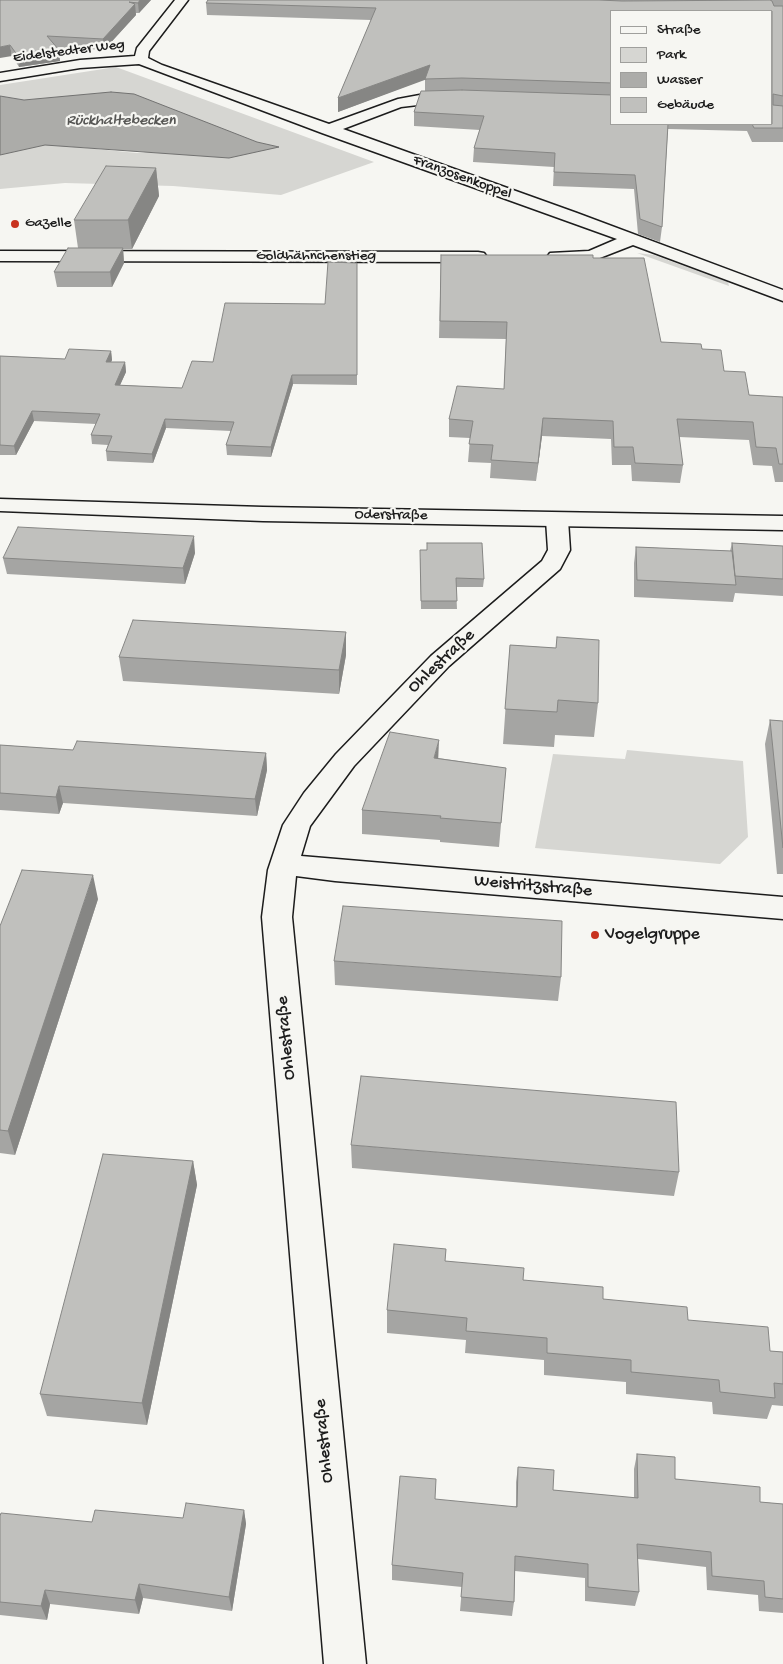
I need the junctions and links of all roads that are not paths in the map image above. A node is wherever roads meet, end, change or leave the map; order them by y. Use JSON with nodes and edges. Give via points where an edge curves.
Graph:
{"nodes":[{"id":1,"x":182,"y":0,"type":"edge"},
{"id":2,"x":141,"y":60,"type":"junction"},
{"id":3,"x":0,"y":77,"type":"edge"},
{"id":4,"x":472,"y":97,"type":"edge"},
{"id":5,"x":327,"y":130,"type":"junction"},
{"id":6,"x":630,"y":240,"type":"junction"},
{"id":7,"x":0,"y":256,"type":"edge"},
{"id":8,"x":498,"y":257,"type":"edge"},
{"id":9,"x":537,"y":257,"type":"edge"},
{"id":10,"x":783,"y":296,"type":"edge"},
{"id":11,"x":0,"y":505,"type":"edge"},
{"id":12,"x":557,"y":520,"type":"junction"},
{"id":13,"x":783,"y":523,"type":"edge"},
{"id":14,"x":284,"y":864,"type":"junction"},
{"id":15,"x":783,"y":908,"type":"edge"},
{"id":16,"x":345,"y":1664,"type":"edge"}],
"edges":[{"from":1,"to":2,"type":"street","via":[[142,51]]},
{"from":2,"to":3,"type":"street","name":"Eidelstedter Weg","via":[[80,64]]},
{"from":2,"to":5,"type":"street","name":"Franzosenkoppel"},
{"from":4,"to":5,"type":"street","via":[[425,98],[398,103]]},
{"from":5,"to":6,"type":"street","name":"Franzosenkoppel"},
{"from":6,"to":9,"type":"street","via":[[592,256]]},
{"from":6,"to":10,"type":"street","name":"Franzosenkoppel"},
{"from":7,"to":8,"type":"street","name":"Goldhähnchenstieg"},
{"from":11,"to":12,"type":"street","name":"Oderstraße"},
{"from":12,"to":13,"type":"street","name":"Oderstraße"},
{"from":12,"to":14,"type":"street","name":"Ohlestraße","via":[[559,550],[552,564],[440,661],[374,726],[314,799],[297,825]]},
{"from":14,"to":15,"type":"street","name":"Weistritzstraße","via":[[344,872]]},
{"from":14,"to":16,"type":"street","name":"Ohlestraße","via":[[277,917]]}]}
